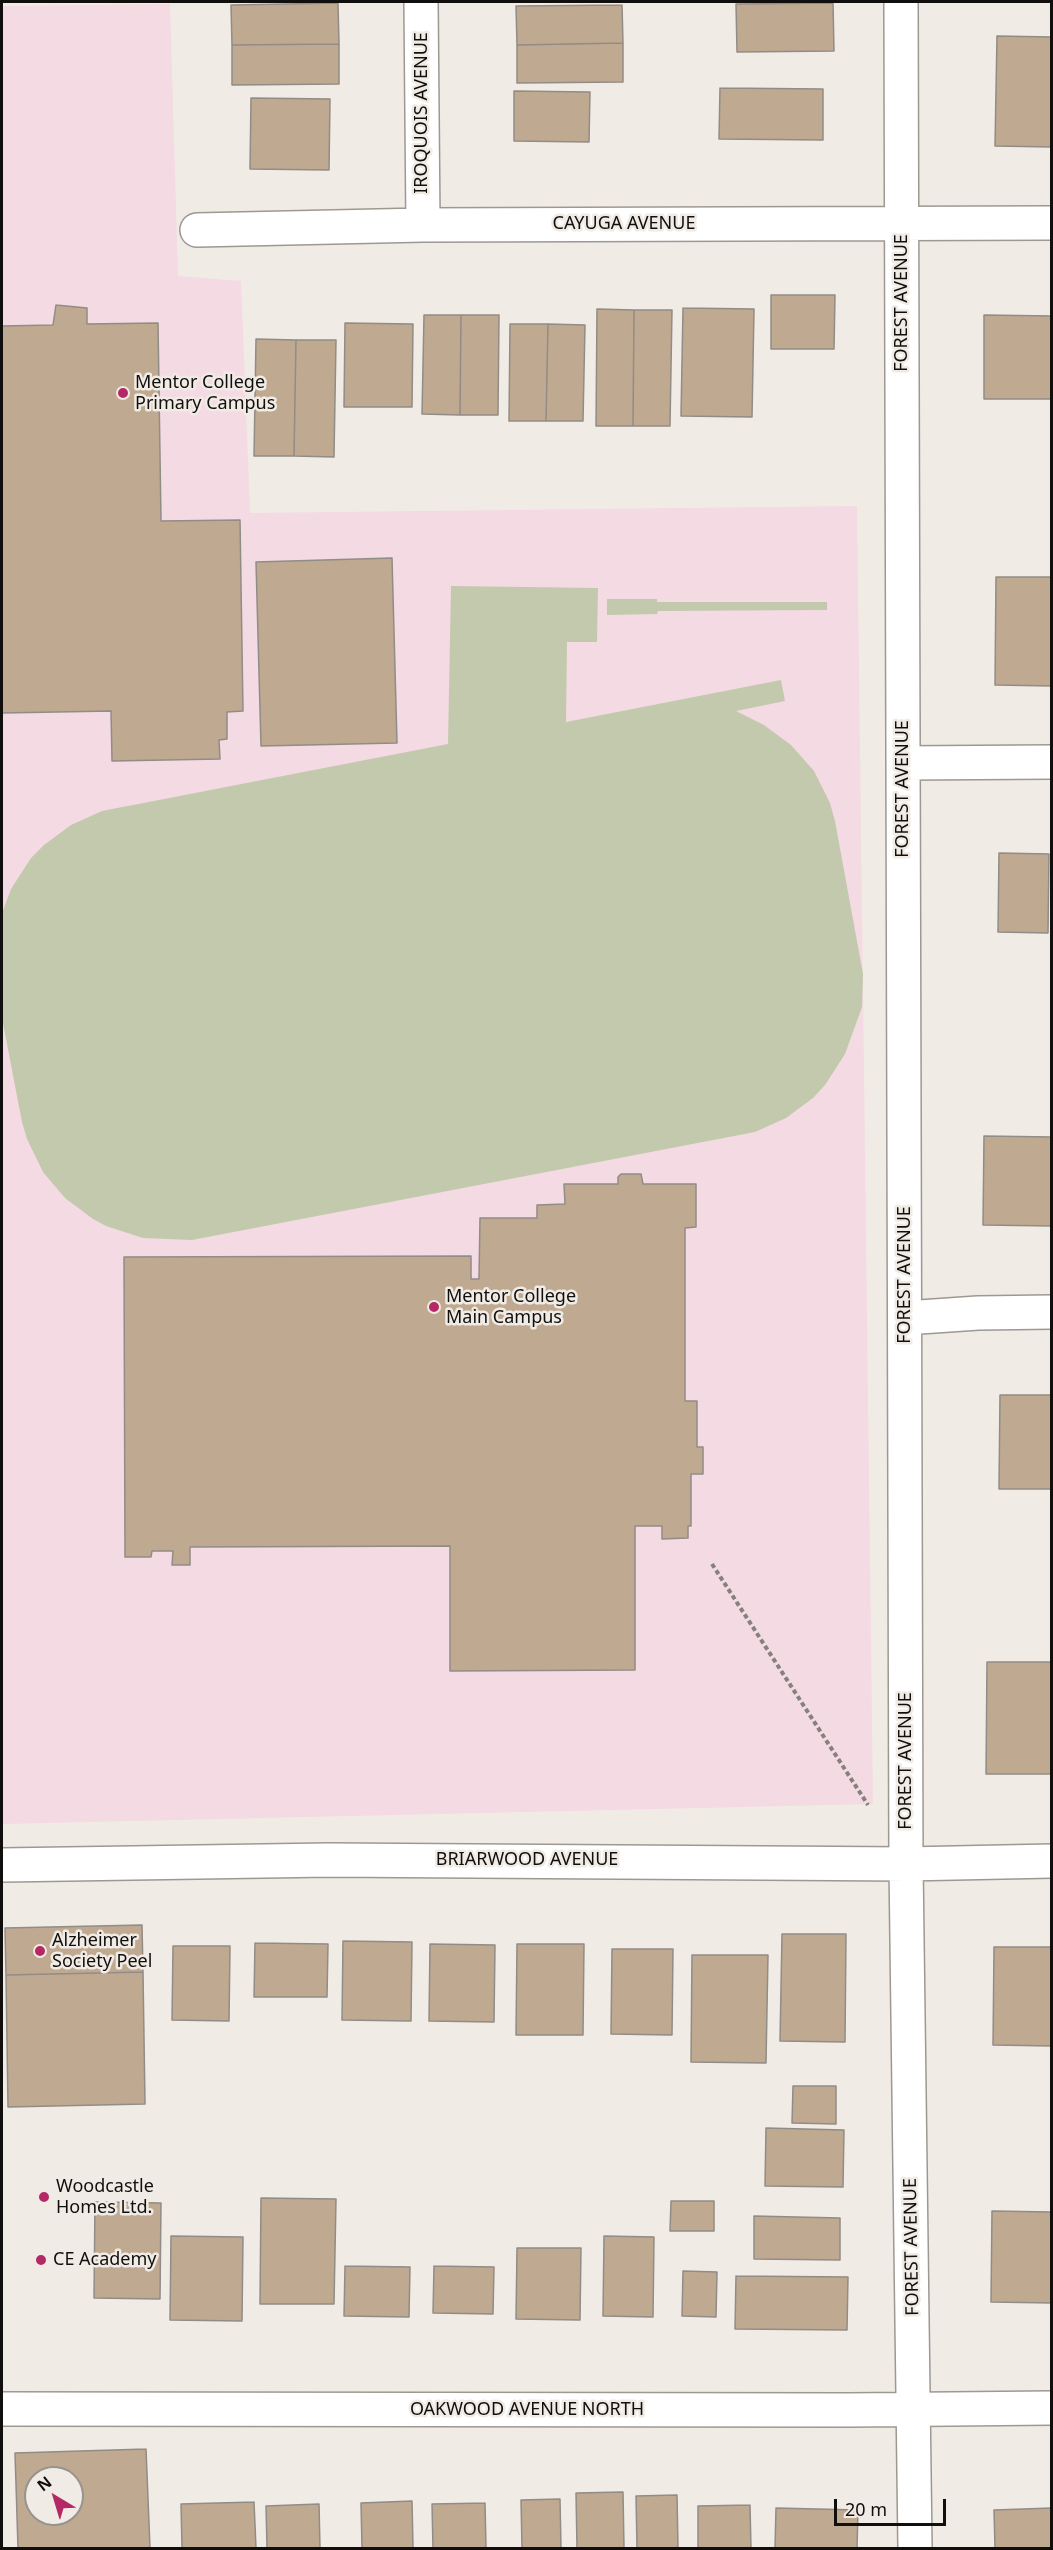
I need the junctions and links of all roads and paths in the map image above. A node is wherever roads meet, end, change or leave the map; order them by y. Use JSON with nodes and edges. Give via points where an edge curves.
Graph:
{"nodes":[{"id":1,"x":421,"y":2,"type":"edge"},
{"id":2,"x":901,"y":2,"type":"edge"},
{"id":3,"x":902,"y":223,"type":"junction"},
{"id":4,"x":1052,"y":223,"type":"edge"},
{"id":5,"x":423,"y":225,"type":"junction"},
{"id":6,"x":197,"y":230,"type":"dead end"},
{"id":7,"x":1052,"y":762,"type":"edge"},
{"id":8,"x":903,"y":763,"type":"junction"},
{"id":9,"x":1052,"y":1312,"type":"edge"},
{"id":10,"x":905,"y":1318,"type":"junction"},
{"id":11,"x":712,"y":1564,"type":"dead end"},
{"id":12,"x":874,"y":1814,"type":"dead end"},
{"id":13,"x":1052,"y":1860,"type":"edge"},
{"id":14,"x":906,"y":1864,"type":"junction"},
{"id":15,"x":2,"y":1865,"type":"edge"},
{"id":16,"x":1052,"y":2408,"type":"edge"},
{"id":17,"x":2,"y":2409,"type":"edge"},
{"id":18,"x":914,"y":2410,"type":"junction"},
{"id":19,"x":915,"y":2548,"type":"edge"}],
"edges":[{"from":1,"to":5,"type":"street","name":"IROQUOIS AVENUE"},
{"from":2,"to":3,"type":"street","name":"FOREST AVENUE"},
{"from":3,"to":4,"type":"street","name":"CAYUGA AVENUE"},
{"from":3,"to":5,"type":"street","name":"CAYUGA AVENUE"},
{"from":3,"to":8,"type":"street","name":"FOREST AVENUE"},
{"from":5,"to":6,"type":"street","name":"CAYUGA AVENUE"},
{"from":7,"to":8,"type":"street"},
{"from":8,"to":10,"type":"street","name":"FOREST AVENUE"},
{"from":9,"to":10,"type":"street"},
{"from":10,"to":14,"type":"street","name":"FOREST AVENUE"},
{"from":11,"to":12,"type":"path"},
{"from":13,"to":14,"type":"street","name":"BRIARWOOD AVENUE"},
{"from":14,"to":15,"type":"street","name":"BRIARWOOD AVENUE","via":[[329,1860]]},
{"from":14,"to":18,"type":"street","name":"FOREST AVENUE"},
{"from":16,"to":18,"type":"street","name":"OAKWOOD AVENUE NORTH"},
{"from":17,"to":18,"type":"street","name":"OAKWOOD AVENUE NORTH"},
{"from":18,"to":19,"type":"street","name":"FOREST AVENUE"}]}
